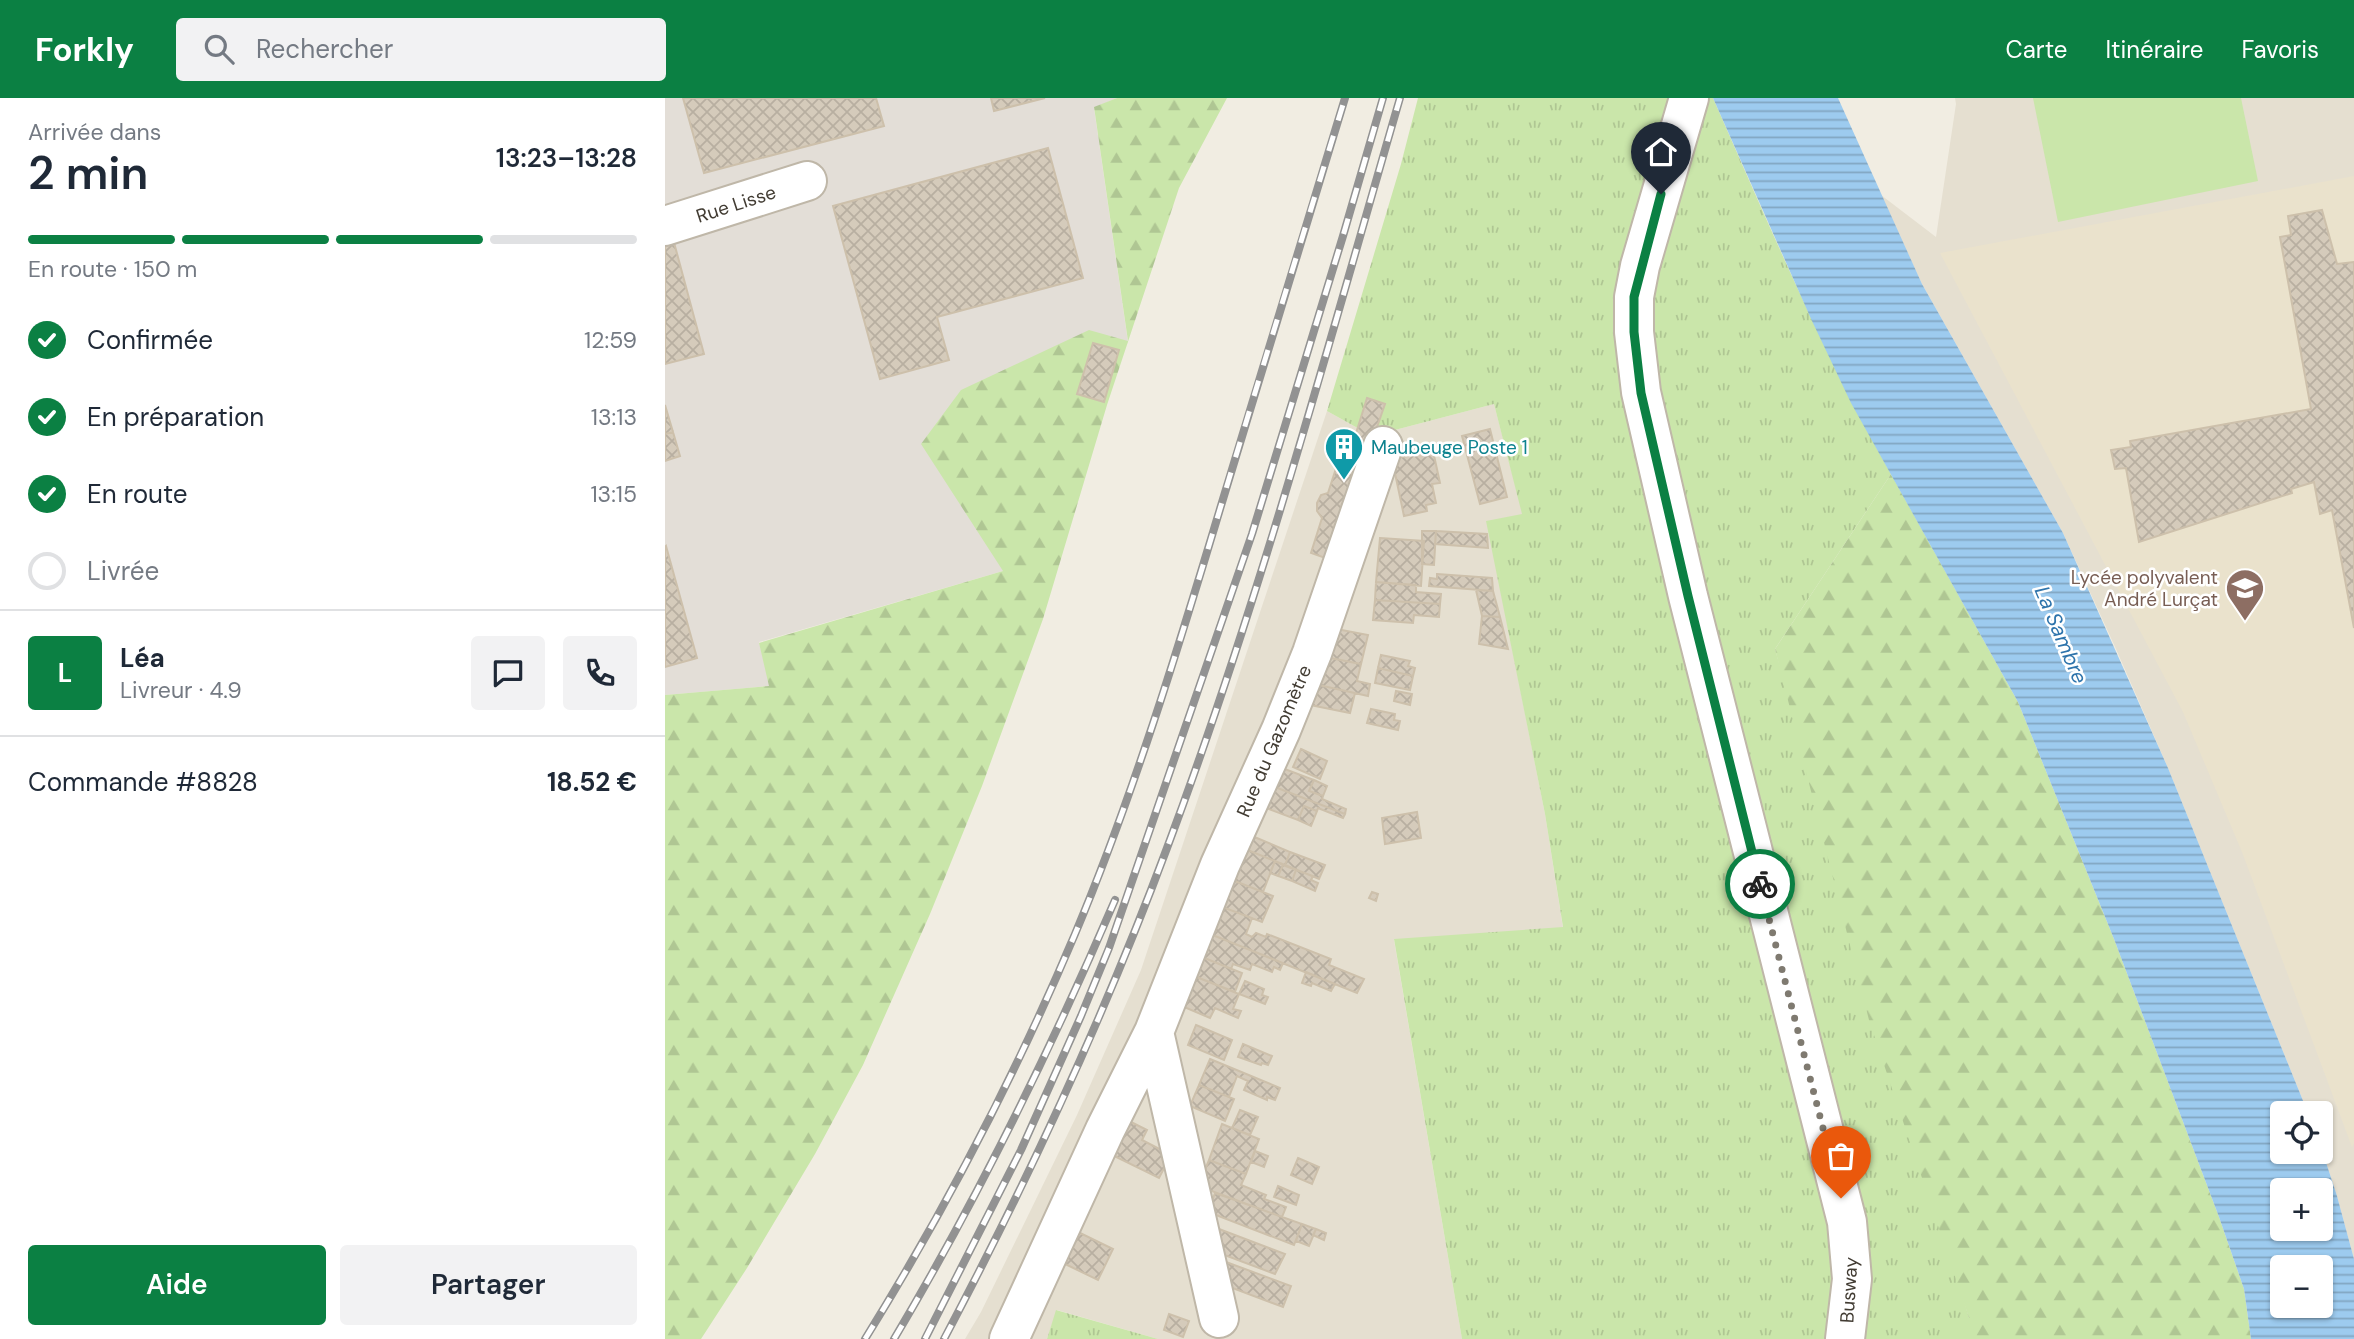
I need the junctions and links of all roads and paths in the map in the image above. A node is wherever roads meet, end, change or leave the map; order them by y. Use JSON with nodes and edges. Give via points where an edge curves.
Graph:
{"nodes":[{"id":1,"x":1689,"y":98,"type":"edge"},
{"id":2,"x":807,"y":181,"type":"dead end"},
{"id":3,"x":665,"y":226,"type":"edge"},
{"id":4,"x":1383,"y":446,"type":"dead end"},
{"id":5,"x":1154,"y":1032,"type":"junction"},
{"id":6,"x":1219,"y":1318,"type":"dead end"},
{"id":7,"x":1009,"y":1339,"type":"edge"},
{"id":8,"x":1845,"y":1339,"type":"edge"}],
"edges":[{"from":1,"to":8,"type":"street","name":"Busway","via":[[1634,297],[1641,393],[1847,1222],[1852,1279]]},
{"from":2,"to":3,"type":"street","name":"Rue Lisse"},
{"from":4,"to":5,"type":"street","name":"Rue du Gazomètre","via":[[1312,653]]},
{"from":5,"to":6,"type":"street"},
{"from":5,"to":7,"type":"street","name":"Rue du Gazomètre"}]}
